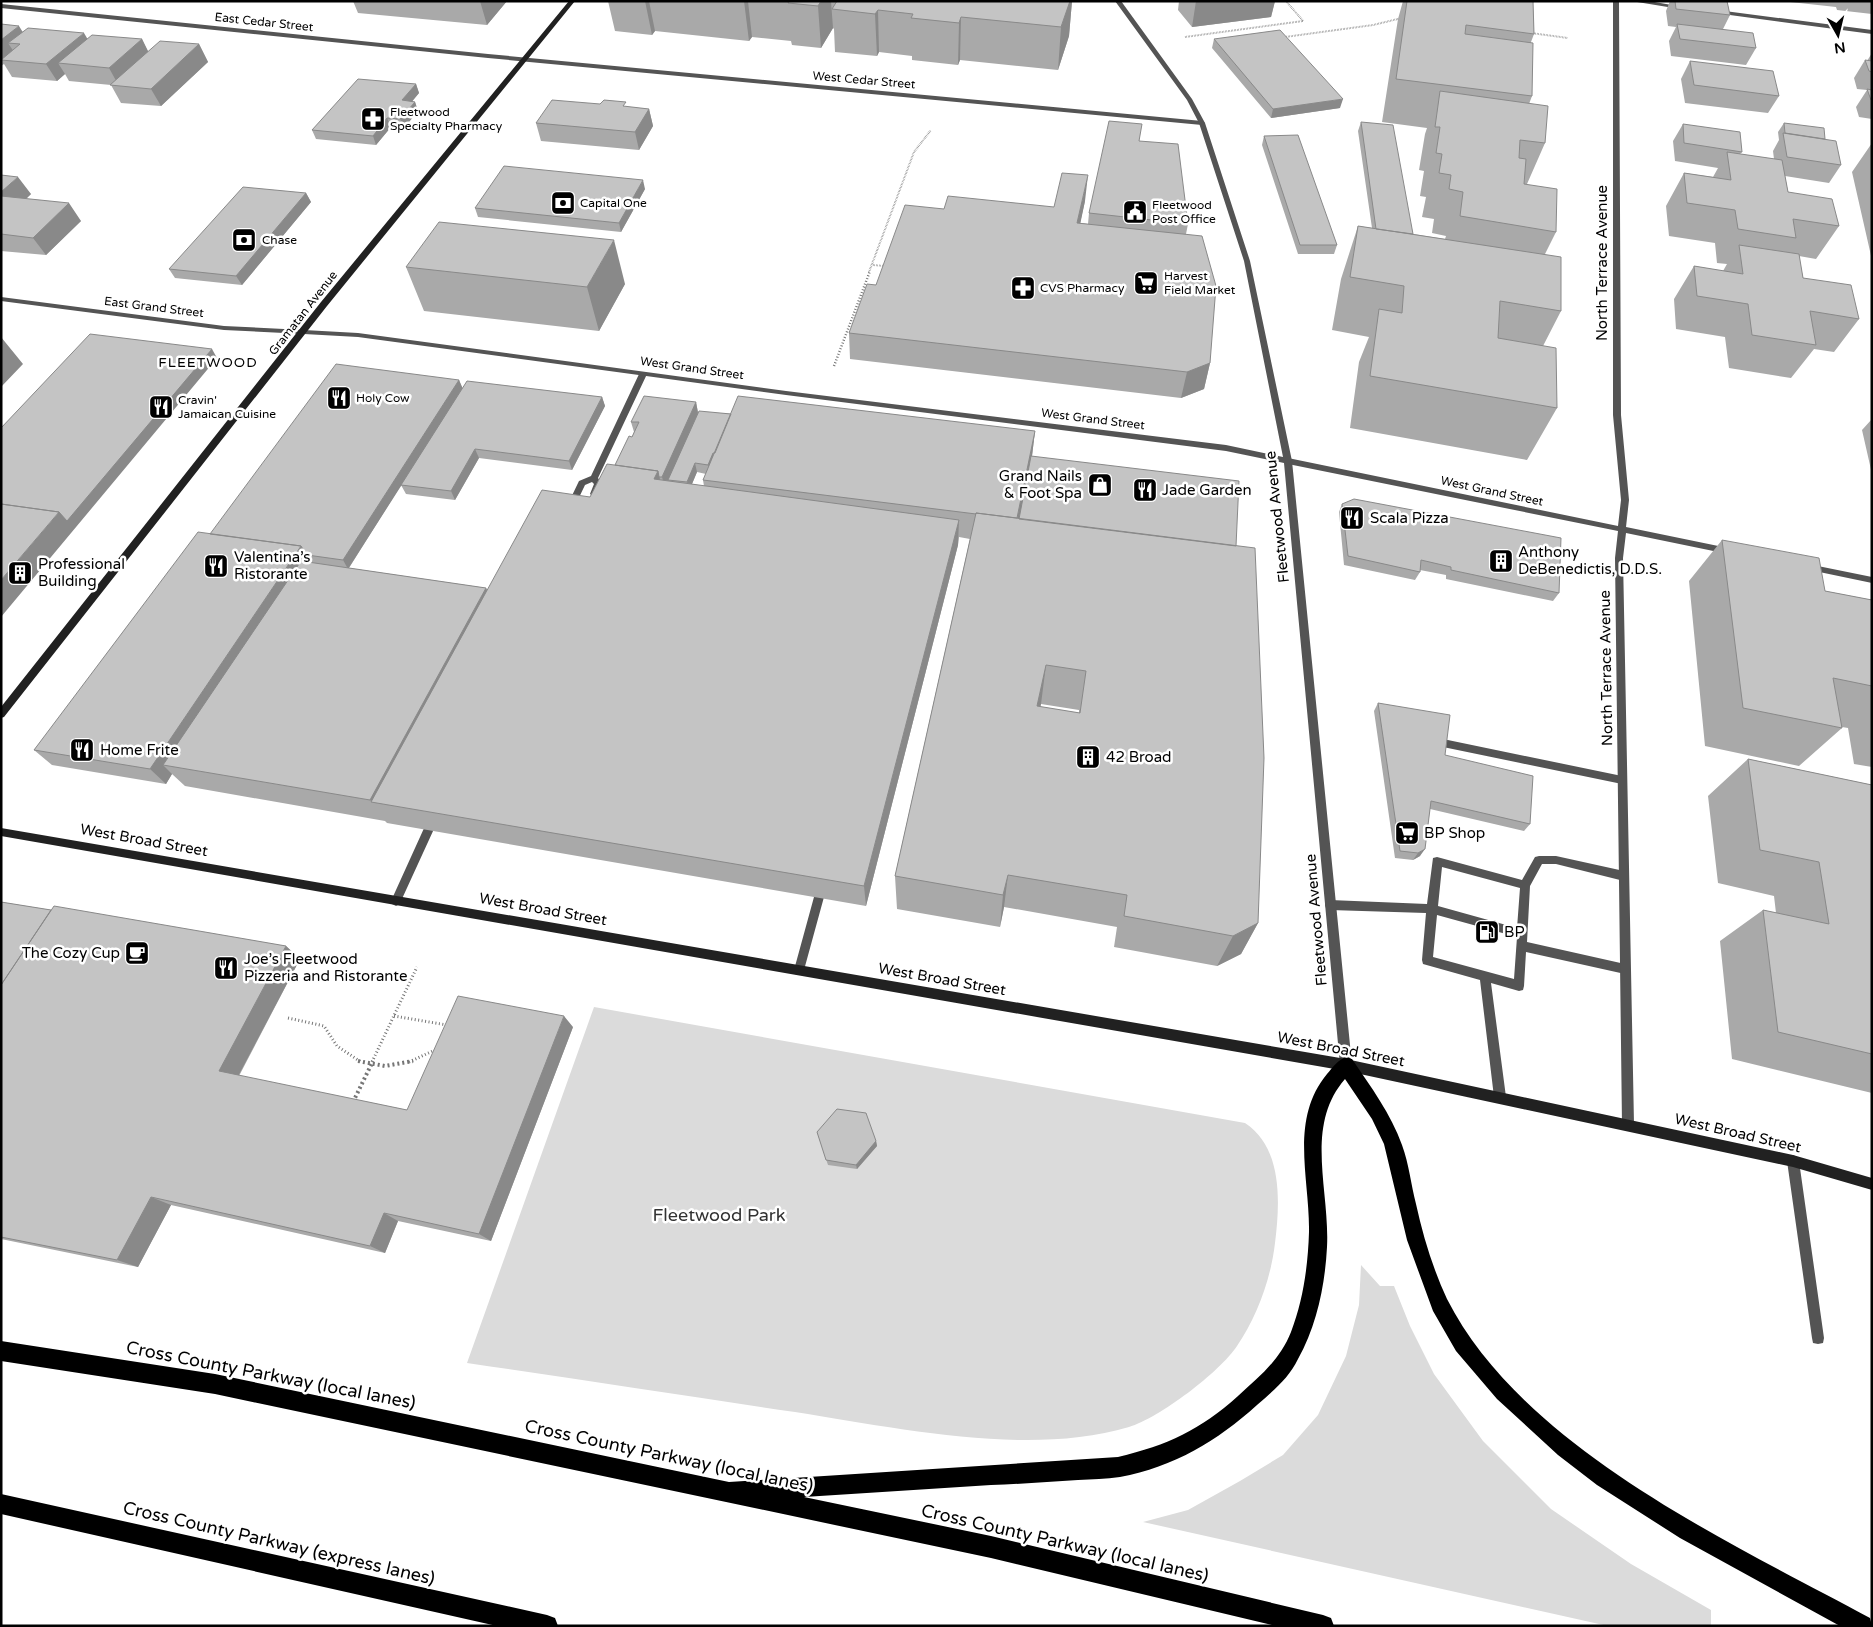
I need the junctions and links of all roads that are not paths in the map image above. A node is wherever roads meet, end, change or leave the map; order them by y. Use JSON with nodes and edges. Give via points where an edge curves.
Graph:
{"nodes":[{"id":1,"x":572,"y":1,"type":"edge"},
{"id":2,"x":1118,"y":1,"type":"edge"},
{"id":3,"x":1616,"y":1,"type":"edge"},
{"id":4,"x":1634,"y":1,"type":"edge"},
{"id":5,"x":1,"y":6,"type":"edge"},
{"id":6,"x":1685,"y":8,"type":"edge"},
{"id":7,"x":1705,"y":10,"type":"edge"},
{"id":8,"x":1872,"y":32,"type":"edge"},
{"id":9,"x":524,"y":59,"type":"junction"},
{"id":10,"x":1202,"y":123,"type":"junction"},
{"id":11,"x":1,"y":299,"type":"edge"},
{"id":12,"x":304,"y":332,"type":"junction"},
{"id":13,"x":643,"y":374,"type":"junction"},
{"id":14,"x":1288,"y":461,"type":"junction"},
{"id":15,"x":594,"y":478,"type":"junction"},
{"id":16,"x":589,"y":506,"type":"edge"},
{"id":17,"x":572,"y":518,"type":"edge"},
{"id":18,"x":1622,"y":529,"type":"junction"},
{"id":19,"x":1735,"y":553,"type":"edge"},
{"id":20,"x":1794,"y":564,"type":"edge"},
{"id":21,"x":1872,"y":580,"type":"edge"},
{"id":22,"x":1,"y":714,"type":"edge"},
{"id":23,"x":1442,"y":742,"type":"edge"},
{"id":24,"x":1622,"y":780,"type":"junction"},
{"id":25,"x":440,"y":804,"type":"edge"},
{"id":26,"x":1,"y":832,"type":"edge"},
{"id":27,"x":1624,"y":876,"type":"junction"},
{"id":28,"x":1525,"y":885,"type":"junction"},
{"id":29,"x":819,"y":897,"type":"edge"},
{"id":30,"x":396,"y":900,"type":"junction"},
{"id":31,"x":1330,"y":905,"type":"junction"},
{"id":32,"x":1432,"y":909,"type":"junction"},
{"id":33,"x":1522,"y":940,"type":"junction"},
{"id":34,"x":799,"y":970,"type":"junction"},
{"id":35,"x":1626,"y":970,"type":"junction"},
{"id":36,"x":1485,"y":976,"type":"junction"},
{"id":37,"x":1346,"y":1065,"type":"junction"},
{"id":38,"x":1500,"y":1097,"type":"junction"},
{"id":39,"x":1628,"y":1124,"type":"junction"},
{"id":40,"x":1793,"y":1161,"type":"junction"},
{"id":41,"x":1872,"y":1184,"type":"edge"},
{"id":42,"x":1818,"y":1338,"type":"dead end"},
{"id":43,"x":1,"y":1351,"type":"edge"},
{"id":44,"x":727,"y":1492,"type":"junction"},
{"id":45,"x":1,"y":1504,"type":"edge"},
{"id":46,"x":547,"y":1626,"type":"edge"},
{"id":47,"x":1322,"y":1626,"type":"edge"},
{"id":48,"x":1862,"y":1626,"type":"edge"}],
"edges":[{"from":1,"to":9,"type":"main road","name":"Gramatan Avenue"},
{"from":2,"to":10,"type":"street","name":"Fleetwood Avenue","via":[[1190,100]]},
{"from":3,"to":18,"type":"street","name":"North Terrace Avenue","via":[[1617,415],[1624,500]]},
{"from":4,"to":6,"type":"street"},
{"from":5,"to":9,"type":"street","name":"East Cedar Street"},
{"from":7,"to":8,"type":"street"},
{"from":9,"to":10,"type":"street","name":"West Cedar Street"},
{"from":9,"to":12,"type":"main road","name":"Gramatan Avenue"},
{"from":10,"to":14,"type":"street","name":"Fleetwood Avenue","via":[[1247,261]]},
{"from":11,"to":12,"type":"street","name":"East Grand Street","via":[[224,328]]},
{"from":12,"to":13,"type":"street","name":"West Grand Street","via":[[358,336]]},
{"from":12,"to":22,"type":"main road","name":"Gramatan Avenue"},
{"from":13,"to":14,"type":"street","name":"West Grand Street","via":[[1226,448]]},
{"from":13,"to":15,"type":"street"},
{"from":14,"to":18,"type":"street","name":"West Grand Street"},
{"from":14,"to":31,"type":"street","name":"Fleetwood Avenue"},
{"from":15,"to":16,"type":"street","via":[[598,484]]},
{"from":15,"to":17,"type":"street","via":[[582,483],[569,512]]},
{"from":18,"to":19,"type":"street","name":"West Grand Street"},
{"from":18,"to":24,"type":"street","name":"North Terrace Avenue","via":[[1619,558]]},
{"from":20,"to":21,"type":"street"},
{"from":23,"to":24,"type":"street"},
{"from":24,"to":27,"type":"street","name":"North Terrace Avenue"},
{"from":25,"to":30,"type":"street"},
{"from":26,"to":30,"type":"main road","name":"West Broad Street"},
{"from":27,"to":28,"type":"street","via":[[1556,860],[1539,860]]},
{"from":27,"to":35,"type":"street","name":"North Terrace Avenue"},
{"from":28,"to":32,"type":"street","via":[[1437,861]]},
{"from":28,"to":33,"type":"street"},
{"from":29,"to":34,"type":"street"},
{"from":30,"to":34,"type":"main road","name":"West Broad Street"},
{"from":31,"to":32,"type":"street"},
{"from":31,"to":37,"type":"street","name":"Fleetwood Avenue"},
{"from":32,"to":33,"type":"street"},
{"from":32,"to":36,"type":"street","via":[[1427,960]]},
{"from":33,"to":35,"type":"street"},
{"from":33,"to":36,"type":"street","via":[[1519,986]]},
{"from":34,"to":37,"type":"main road","name":"West Broad Street"},
{"from":35,"to":39,"type":"street","name":"North Terrace Avenue"},
{"from":36,"to":38,"type":"street"},
{"from":37,"to":38,"type":"main road","name":"West Broad Street"},
{"from":37,"to":44,"type":"highway","via":[[1324,1092],[1314,1128],[1318,1229],[1316,1267],[1298,1335],[1283,1366],[1227,1421],[1192,1444],[1160,1458],[1118,1467]]},
{"from":37,"to":48,"type":"highway","via":[[1383,1122],[1393,1145],[1426,1271],[1446,1316],[1476,1364],[1552,1438],[1602,1478],[1677,1526]]},
{"from":38,"to":39,"type":"main road","name":"West Broad Street"},
{"from":39,"to":40,"type":"main road","name":"West Broad Street"},
{"from":40,"to":41,"type":"main road","name":"West Broad Street"},
{"from":40,"to":42,"type":"street"},
{"from":43,"to":44,"type":"highway","name":"Cross County Parkway (local lanes)","via":[[215,1384]]},
{"from":44,"to":47,"type":"highway","name":"Cross County Parkway (local lanes)","via":[[991,1547]]},
{"from":45,"to":46,"type":"highway","name":"Cross County Parkway (express lanes)"}]}
